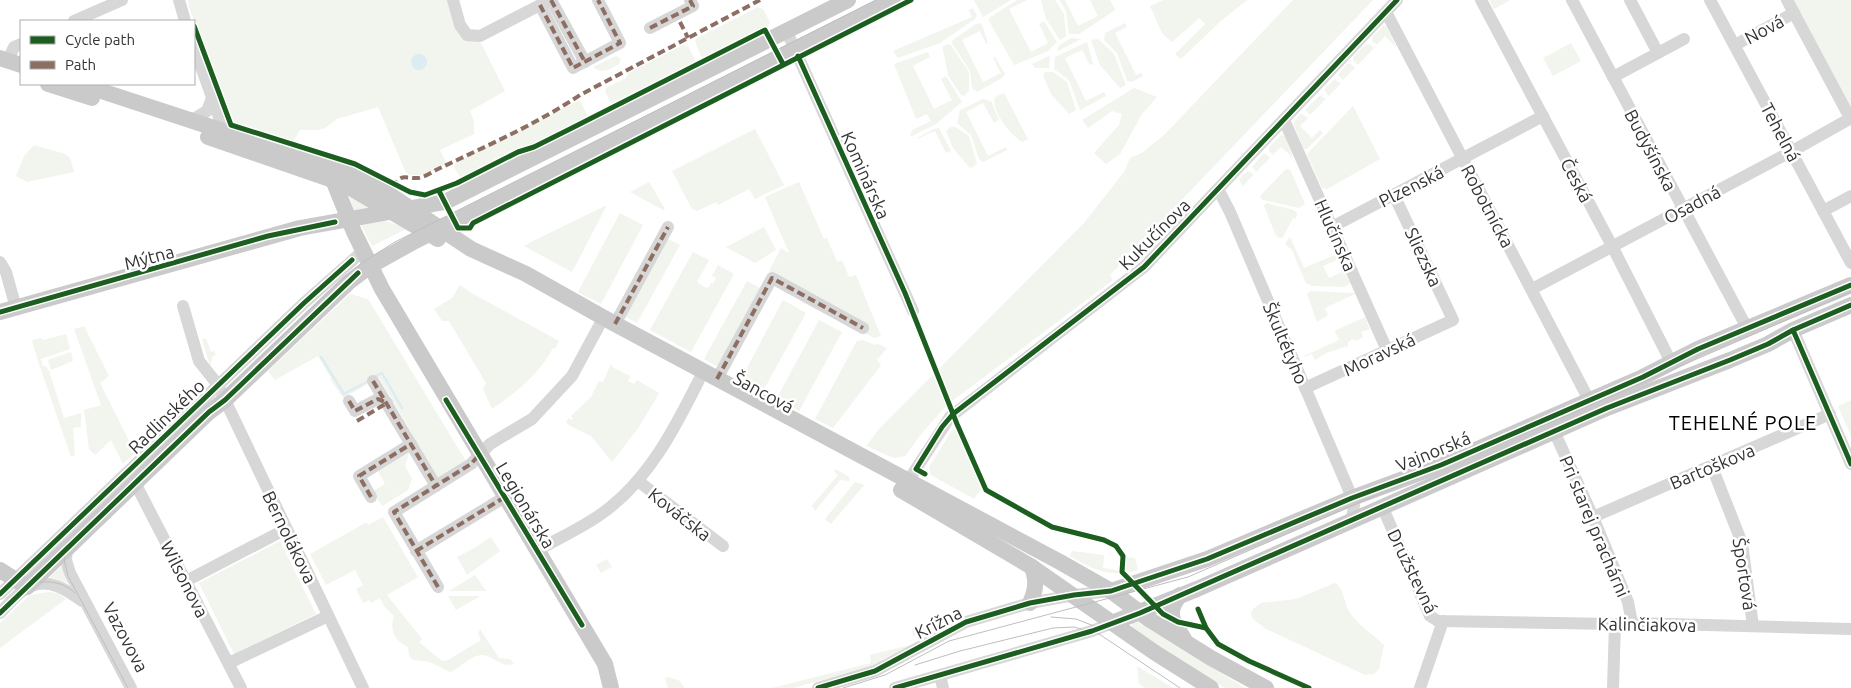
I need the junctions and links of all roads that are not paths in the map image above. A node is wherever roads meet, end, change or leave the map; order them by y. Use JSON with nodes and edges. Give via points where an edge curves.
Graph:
{"nodes":[{"id":1,"x":122,"y":0,"type":"edge"},
{"id":2,"x":179,"y":0,"type":"edge"},
{"id":3,"x":453,"y":0,"type":"edge"},
{"id":4,"x":598,"y":0,"type":"edge"},
{"id":5,"x":690,"y":0,"type":"edge"},
{"id":6,"x":848,"y":0,"type":"edge"},
{"id":7,"x":892,"y":0,"type":"edge"},
{"id":8,"x":1397,"y":0,"type":"edge"},
{"id":9,"x":1481,"y":0,"type":"edge"},
{"id":10,"x":1572,"y":0,"type":"edge"},
{"id":11,"x":1630,"y":0,"type":"edge"},
{"id":12,"x":1710,"y":0,"type":"edge"},
{"id":13,"x":1787,"y":0,"type":"edge"},
{"id":14,"x":547,"y":2,"type":"edge"},
{"id":15,"x":1386,"y":12,"type":"junction"},
{"id":16,"x":1794,"y":13,"type":"junction"},
{"id":17,"x":76,"y":20,"type":"edge"},
{"id":18,"x":185,"y":20,"type":"edge"},
{"id":19,"x":650,"y":28,"type":"dead end"},
{"id":20,"x":787,"y":32,"type":"junction"},
{"id":21,"x":1684,"y":39,"type":"dead end"},
{"id":22,"x":20,"y":44,"type":"edge"},
{"id":23,"x":1735,"y":45,"type":"junction"},
{"id":24,"x":794,"y":49,"type":"junction"},
{"id":25,"x":195,"y":50,"type":"edge"},
{"id":26,"x":1658,"y":53,"type":"junction"},
{"id":27,"x":7,"y":63,"type":"edge"},
{"id":28,"x":20,"y":74,"type":"edge"},
{"id":29,"x":1613,"y":77,"type":"junction"},
{"id":30,"x":51,"y":85,"type":"edge"},
{"id":31,"x":83,"y":85,"type":"edge"},
{"id":32,"x":212,"y":98,"type":"junction"},
{"id":33,"x":1543,"y":116,"type":"junction"},
{"id":34,"x":1850,"y":118,"type":"edge"},
{"id":35,"x":192,"y":120,"type":"junction"},
{"id":36,"x":1284,"y":120,"type":"junction"},
{"id":37,"x":224,"y":131,"type":"junction"},
{"id":38,"x":1792,"y":151,"type":"junction"},
{"id":39,"x":1464,"y":159,"type":"junction"},
{"id":40,"x":331,"y":173,"type":"junction"},
{"id":41,"x":1218,"y":190,"type":"junction"},
{"id":42,"x":1394,"y":195,"type":"junction"},
{"id":43,"x":1851,"y":196,"type":"edge"},
{"id":44,"x":411,"y":208,"type":"junction"},
{"id":45,"x":1683,"y":209,"type":"junction"},
{"id":46,"x":1823,"y":211,"type":"junction"},
{"id":47,"x":392,"y":212,"type":"junction"},
{"id":48,"x":470,"y":214,"type":"junction"},
{"id":49,"x":348,"y":219,"type":"junction"},
{"id":50,"x":668,"y":227,"type":"dead end"},
{"id":51,"x":1332,"y":227,"type":"junction"},
{"id":52,"x":434,"y":231,"type":"junction"},
{"id":53,"x":1612,"y":247,"type":"junction"},
{"id":54,"x":471,"y":249,"type":"junction"},
{"id":55,"x":366,"y":258,"type":"junction"},
{"id":56,"x":0,"y":262,"type":"edge"},
{"id":57,"x":1851,"y":263,"type":"edge"},
{"id":58,"x":349,"y":282,"type":"junction"},
{"id":59,"x":1851,"y":285,"type":"edge"},
{"id":60,"x":382,"y":289,"type":"junction"},
{"id":61,"x":1532,"y":289,"type":"junction"},
{"id":62,"x":1851,"y":305,"type":"edge"},
{"id":63,"x":183,"y":306,"type":"dead end"},
{"id":64,"x":1798,"y":306,"type":"junction"},
{"id":65,"x":16,"y":308,"type":"junction"},
{"id":66,"x":0,"y":312,"type":"edge"},
{"id":67,"x":913,"y":312,"type":"dead end"},
{"id":68,"x":1453,"y":320,"type":"joint"},
{"id":69,"x":607,"y":325,"type":"junction"},
{"id":70,"x":1753,"y":325,"type":"junction"},
{"id":71,"x":863,"y":328,"type":"dead end"},
{"id":72,"x":1793,"y":330,"type":"junction"},
{"id":73,"x":1387,"y":350,"type":"junction"},
{"id":74,"x":1671,"y":362,"type":"junction"},
{"id":75,"x":717,"y":379,"type":"junction"},
{"id":76,"x":699,"y":380,"type":"junction"},
{"id":77,"x":374,"y":381,"type":"dead end"},
{"id":78,"x":1305,"y":388,"type":"junction"},
{"id":79,"x":221,"y":392,"type":"junction"},
{"id":80,"x":1588,"y":400,"type":"junction"},
{"id":81,"x":349,"y":401,"type":"dead end"},
{"id":82,"x":387,"y":403,"type":"junction"},
{"id":83,"x":1830,"y":414,"type":"junction"},
{"id":84,"x":357,"y":420,"type":"dead end"},
{"id":85,"x":1554,"y":431,"type":"junction"},
{"id":86,"x":411,"y":444,"type":"junction"},
{"id":87,"x":479,"y":455,"type":"junction"},
{"id":88,"x":1851,"y":464,"type":"edge"},
{"id":89,"x":1712,"y":467,"type":"junction"},
{"id":90,"x":132,"y":477,"type":"junction"},
{"id":91,"x":638,"y":481,"type":"junction"},
{"id":92,"x":908,"y":481,"type":"junction"},
{"id":93,"x":436,"y":486,"type":"junction"},
{"id":94,"x":371,"y":497,"type":"dead end"},
{"id":95,"x":505,"y":497,"type":"junction"},
{"id":96,"x":1352,"y":498,"type":"junction"},
{"id":97,"x":1382,"y":506,"type":"junction"},
{"id":98,"x":1593,"y":517,"type":"junction"},
{"id":99,"x":1352,"y":519,"type":"junction"},
{"id":100,"x":286,"y":529,"type":"junction"},
{"id":101,"x":723,"y":546,"type":"dead end"},
{"id":102,"x":67,"y":548,"type":"junction"},
{"id":103,"x":538,"y":550,"type":"junction"},
{"id":104,"x":416,"y":551,"type":"junction"},
{"id":105,"x":1032,"y":567,"type":"junction"},
{"id":106,"x":0,"y":570,"type":"edge"},
{"id":107,"x":186,"y":581,"type":"junction"},
{"id":108,"x":21,"y":584,"type":"junction"},
{"id":109,"x":438,"y":587,"type":"dead end"},
{"id":110,"x":1111,"y":591,"type":"junction"},
{"id":111,"x":0,"y":594,"type":"edge"},
{"id":112,"x":1074,"y":595,"type":"junction"},
{"id":113,"x":1180,"y":595,"type":"junction"},
{"id":114,"x":1030,"y":603,"type":"junction"},
{"id":115,"x":86,"y":604,"type":"junction"},
{"id":116,"x":0,"y":613,"type":"edge"},
{"id":117,"x":1140,"y":613,"type":"junction"},
{"id":118,"x":328,"y":616,"type":"junction"},
{"id":119,"x":1443,"y":621,"type":"junction"},
{"id":120,"x":1632,"y":623,"type":"junction"},
{"id":121,"x":1112,"y":624,"type":"junction"},
{"id":122,"x":1615,"y":624,"type":"junction"},
{"id":123,"x":1753,"y":626,"type":"junction"},
{"id":124,"x":1851,"y":629,"type":"edge"},
{"id":125,"x":1187,"y":643,"type":"junction"},
{"id":126,"x":228,"y":663,"type":"junction"},
{"id":127,"x":940,"y":675,"type":"junction"},
{"id":128,"x":613,"y":687,"type":"edge"},
{"id":129,"x":131,"y":688,"type":"edge"},
{"id":130,"x":241,"y":688,"type":"edge"},
{"id":131,"x":363,"y":688,"type":"edge"},
{"id":132,"x":818,"y":688,"type":"edge"},
{"id":133,"x":895,"y":688,"type":"edge"},
{"id":134,"x":943,"y":688,"type":"edge"},
{"id":135,"x":1211,"y":688,"type":"edge"},
{"id":136,"x":1266,"y":688,"type":"edge"},
{"id":137,"x":1420,"y":688,"type":"edge"},
{"id":138,"x":1612,"y":688,"type":"edge"}],
"edges":[{"from":1,"to":17,"type":"street"},
{"from":2,"to":18,"type":"street"},
{"from":3,"to":14,"type":"street","via":[[460,25],[467,35],[480,36]]},
{"from":4,"to":14,"type":"street","via":[[620,43],[573,68]]},
{"from":5,"to":19,"type":"street","via":[[693,6]]},
{"from":6,"to":20,"type":"main road","name":"Mýtna"},
{"from":7,"to":24,"type":"main road"},
{"from":8,"to":15,"type":"street","name":"Kukučínova"},
{"from":9,"to":33,"type":"street","name":"Česká"},
{"from":10,"to":29,"type":"street","name":"Budyšínska"},
{"from":11,"to":26,"type":"street"},
{"from":12,"to":23,"type":"street","name":"Tehelná"},
{"from":13,"to":16,"type":"street"},
{"from":15,"to":36,"type":"street","name":"Kukučínova"},
{"from":15,"to":39,"type":"street","name":"Robotnícka"},
{"from":16,"to":23,"type":"street","name":"Nová"},
{"from":16,"to":34,"type":"street"},
{"from":20,"to":24,"type":"street","name":"Kominárska"},
{"from":20,"to":44,"type":"main road","name":"Mýtna","via":[[445,202]]},
{"from":21,"to":26,"type":"street"},
{"from":22,"to":27,"type":"street","via":[[14,47]]},
{"from":23,"to":38,"type":"street","name":"Tehelná"},
{"from":24,"to":48,"type":"main road"},
{"from":24,"to":67,"type":"street","name":"Kominárska"},
{"from":25,"to":32,"type":"street"},
{"from":26,"to":29,"type":"street"},
{"from":27,"to":28,"type":"main road"},
{"from":29,"to":45,"type":"street","name":"Budyšínska"},
{"from":30,"to":40,"type":"main road"},
{"from":31,"to":35,"type":"main road"},
{"from":32,"to":35,"type":"street","via":[[207,111]]},
{"from":32,"to":37,"type":"street"},
{"from":33,"to":39,"type":"street","name":"Plzenská"},
{"from":33,"to":53,"type":"street","name":"Česká"},
{"from":34,"to":38,"type":"street","name":"Osadná"},
{"from":35,"to":37,"type":"main road"},
{"from":36,"to":41,"type":"street","name":"Kukučínova"},
{"from":36,"to":51,"type":"street","name":"Hlučínska"},
{"from":37,"to":40,"type":"main road"},
{"from":38,"to":45,"type":"street","name":"Osadná"},
{"from":38,"to":46,"type":"street","name":"Tehelná"},
{"from":39,"to":42,"type":"street","name":"Plzenská"},
{"from":39,"to":61,"type":"street","name":"Robotnícka"},
{"from":40,"to":44,"type":"main road","via":[[363,180]]},
{"from":40,"to":47,"type":"main road"},
{"from":40,"to":49,"type":"main road","name":"Legionárska"},
{"from":41,"to":78,"type":"street","name":"Škultétyho"},
{"from":41,"to":92,"type":"street","name":"Kukučínova","via":[[1135,274],[953,414]]},
{"from":42,"to":51,"type":"street","name":"Plzenská"},
{"from":42,"to":68,"type":"street","name":"Sliezska"},
{"from":43,"to":46,"type":"street"},
{"from":44,"to":47,"type":"main road","name":"Mýtna"},
{"from":44,"to":52,"type":"main road"},
{"from":45,"to":53,"type":"street","name":"Osadná"},
{"from":45,"to":70,"type":"street","name":"Budyšínska"},
{"from":46,"to":57,"type":"street","name":"Tehelná"},
{"from":47,"to":49,"type":"main road","name":"Mýtna"},
{"from":47,"to":52,"type":"main road"},
{"from":48,"to":52,"type":"main road"},
{"from":48,"to":54,"type":"main road","via":[[465,231]]},
{"from":49,"to":55,"type":"main road","name":"Legionárska"},
{"from":49,"to":65,"type":"main road","name":"Mýtna","via":[[268,236]]},
{"from":50,"to":69,"type":"street"},
{"from":51,"to":73,"type":"street","name":"Hlučínska"},
{"from":52,"to":54,"type":"main road","name":"Šancová"},
{"from":52,"to":55,"type":"main road"},
{"from":52,"to":69,"type":"main road","name":"Šancová","via":[[473,260]]},
{"from":53,"to":61,"type":"street","name":"Osadná"},
{"from":53,"to":74,"type":"street","name":"Česká"},
{"from":54,"to":69,"type":"main road","name":"Šancová","via":[[526,274]]},
{"from":55,"to":58,"type":"main road","name":"Radlinského"},
{"from":55,"to":60,"type":"main road","name":"Legionárska"},
{"from":55,"to":79,"type":"street","name":"Radlinského","via":[[332,277]]},
{"from":56,"to":65,"type":"street"},
{"from":58,"to":60,"type":"main road"},
{"from":58,"to":79,"type":"main road","name":"Radlinského"},
{"from":59,"to":64,"type":"main road","name":"Vajnorská"},
{"from":60,"to":87,"type":"main road","name":"Legionárska"},
{"from":61,"to":80,"type":"street","name":"Robotnícka"},
{"from":62,"to":72,"type":"main road","name":"Vajnorská"},
{"from":63,"to":79,"type":"street","name":"Bernolákova","via":[[200,361]]},
{"from":64,"to":70,"type":"main road","name":"Vajnorská"},
{"from":64,"to":72,"type":"main road","via":[[1793,317]]},
{"from":65,"to":66,"type":"main road","name":"Mýtna"},
{"from":68,"to":73,"type":"street","name":"Moravská"},
{"from":69,"to":75,"type":"main road","name":"Šancová"},
{"from":69,"to":76,"type":"main road","name":"Šancová"},
{"from":69,"to":87,"type":"street","via":[[572,376],[532,420],[490,444]]},
{"from":70,"to":72,"type":"main road","name":"Vajnorská","via":[[1773,320]]},
{"from":70,"to":74,"type":"main road","name":"Vajnorská"},
{"from":71,"to":75,"type":"street","via":[[772,278]]},
{"from":72,"to":83,"type":"street"},
{"from":72,"to":85,"type":"main road","name":"Vajnorská","via":[[1768,344]]},
{"from":73,"to":78,"type":"street","name":"Moravská"},
{"from":74,"to":80,"type":"main road","name":"Vajnorská"},
{"from":75,"to":92,"type":"main road","name":"Šancová"},
{"from":76,"to":91,"type":"street","via":[[665,444]]},
{"from":76,"to":105,"type":"main road","name":"Šancová","via":[[912,495]]},
{"from":77,"to":82,"type":"street"},
{"from":78,"to":96,"type":"street","name":"Škultétyho"},
{"from":79,"to":90,"type":"main road","name":"Radlinského","via":[[209,412]]},
{"from":79,"to":100,"type":"street","name":"Bernolákova"},
{"from":80,"to":96,"type":"main road","name":"Vajnorská","via":[[1441,464]]},
{"from":81,"to":82,"type":"street","via":[[355,411],[378,399]]},
{"from":82,"to":84,"type":"street"},
{"from":82,"to":86,"type":"street"},
{"from":83,"to":88,"type":"street"},
{"from":83,"to":89,"type":"street","name":"Bartoškova"},
{"from":85,"to":97,"type":"main road","name":"Vajnorská"},
{"from":85,"to":98,"type":"street","name":"Pri starej prachárni"},
{"from":86,"to":93,"type":"street"},
{"from":86,"to":94,"type":"street","via":[[359,476]]},
{"from":87,"to":93,"type":"street","name":"Legionárska","via":[[472,464]]},
{"from":87,"to":95,"type":"main road","name":"Legionárska"},
{"from":89,"to":98,"type":"street","name":"Bartoškova"},
{"from":89,"to":123,"type":"street","name":"Športová","via":[[1742,543]]},
{"from":90,"to":102,"type":"main road","name":"Radlinského"},
{"from":90,"to":107,"type":"street","name":"Wilsonova"},
{"from":90,"to":108,"type":"street","name":"Radlinského"},
{"from":91,"to":101,"type":"street","name":"Kováčska"},
{"from":91,"to":103,"type":"street","via":[[602,514]]},
{"from":92,"to":110,"type":"main road","name":"Šancová"},
{"from":93,"to":104,"type":"street","name":"Legionárska","via":[[394,512]]},
{"from":95,"to":103,"type":"main road","name":"Legionárska"},
{"from":95,"to":104,"type":"street"},
{"from":96,"to":99,"type":"street"},
{"from":96,"to":110,"type":"main road","name":"Vajnorská","via":[[1207,559]]},
{"from":97,"to":99,"type":"main road","name":"Vajnorská"},
{"from":97,"to":119,"type":"street","name":"Družstevná","via":[[1430,616]]},
{"from":98,"to":120,"type":"street","name":"Pri starej prachárni","via":[[1628,602]]},
{"from":99,"to":113,"type":"main road","name":"Vajnorská"},
{"from":100,"to":107,"type":"street"},
{"from":100,"to":118,"type":"street","name":"Bernolákova"},
{"from":102,"to":108,"type":"main road","name":"Radlinského"},
{"from":102,"to":115,"type":"street","name":"Vazovova","via":[[68,569]]},
{"from":103,"to":128,"type":"main road","name":"Legionárska","via":[[605,664],[618,677]]},
{"from":104,"to":109,"type":"street","name":"Legionárska"},
{"from":105,"to":112,"type":"main road","name":"Šancová"},
{"from":105,"to":114,"type":"main road","via":[[1036,580]]},
{"from":106,"to":108,"type":"main road"},
{"from":107,"to":126,"type":"street","name":"Wilsonova"},
{"from":108,"to":111,"type":"street","name":"Radlinského"},
{"from":108,"to":115,"type":"street","name":"Vazovova","via":[[57,586]]},
{"from":108,"to":116,"type":"street","name":"Radlinského"},
{"from":110,"to":112,"type":"street","name":"Krížna"},
{"from":110,"to":117,"type":"main road","name":"Šancová"},
{"from":112,"to":114,"type":"street","name":"Krížna"},
{"from":112,"to":121,"type":"main road","name":"Šancová"},
{"from":113,"to":117,"type":"main road","name":"Vajnorská"},
{"from":113,"to":125,"type":"main road","via":[[1172,606],[1171,616]]},
{"from":114,"to":132,"type":"street","name":"Krížna","via":[[966,622],[875,671]]},
{"from":115,"to":129,"type":"street","name":"Vazovova"},
{"from":117,"to":121,"type":"main road","name":"Vajnorská"},
{"from":117,"to":125,"type":"main road","name":"Šancová"},
{"from":118,"to":126,"type":"street"},
{"from":118,"to":131,"type":"street","name":"Bernolákova"},
{"from":119,"to":122,"type":"street","name":"Kalinčiakova"},
{"from":119,"to":137,"type":"street","name":"Družstevná"},
{"from":120,"to":122,"type":"street","name":"Kalinčiakova"},
{"from":120,"to":123,"type":"street","name":"Kalinčiakova"},
{"from":121,"to":127,"type":"street"},
{"from":121,"to":135,"type":"main road","name":"Šancová"},
{"from":122,"to":138,"type":"street","name":"Pri starej prachárni"},
{"from":123,"to":124,"type":"street","name":"Kalinčiakova"},
{"from":125,"to":136,"type":"main road","name":"Šancová"},
{"from":126,"to":130,"type":"street","name":"Wilsonova"},
{"from":127,"to":133,"type":"street"},
{"from":127,"to":134,"type":"street"}]}
